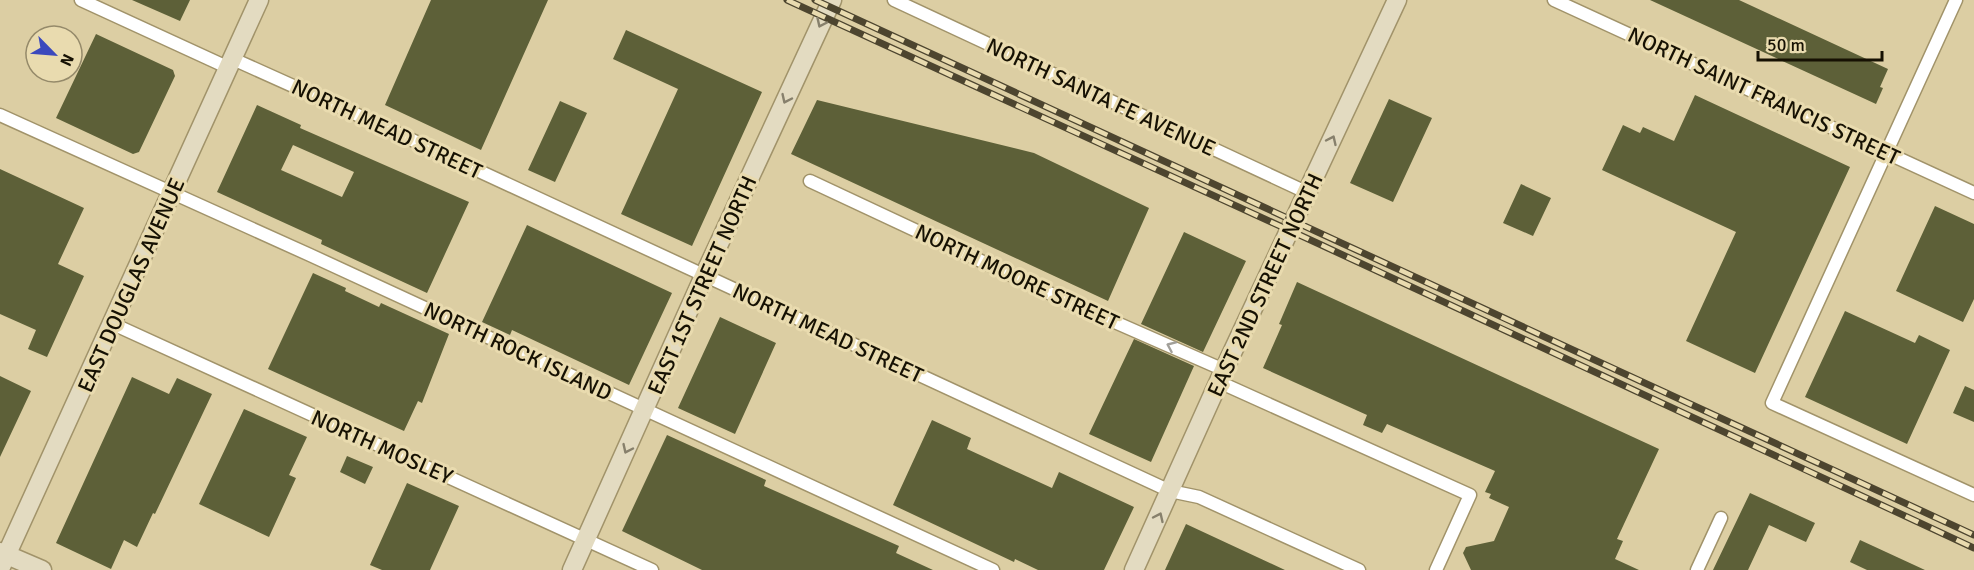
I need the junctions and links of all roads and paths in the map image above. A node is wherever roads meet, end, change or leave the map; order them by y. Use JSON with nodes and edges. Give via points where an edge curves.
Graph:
{"nodes":[{"id":1,"x":81,"y":0,"type":"edge"},
{"id":2,"x":259,"y":0,"type":"edge"},
{"id":3,"x":832,"y":0,"type":"edge"},
{"id":4,"x":894,"y":0,"type":"edge"},
{"id":5,"x":1397,"y":0,"type":"edge"},
{"id":6,"x":1554,"y":0,"type":"edge"},
{"id":7,"x":1956,"y":0,"type":"edge"},
{"id":8,"x":231,"y":64,"type":"junction"},
{"id":9,"x":0,"y":115,"type":"edge"},
{"id":10,"x":1887,"y":153,"type":"junction"},
{"id":11,"x":810,"y":181,"type":"dead end"},
{"id":12,"x":173,"y":193,"type":"junction"},
{"id":13,"x":1308,"y":193,"type":"junction"},
{"id":14,"x":1974,"y":193,"type":"edge"},
{"id":15,"x":704,"y":276,"type":"junction"},
{"id":16,"x":113,"y":324,"type":"junction"},
{"id":17,"x":1221,"y":376,"type":"junction"},
{"id":18,"x":646,"y":410,"type":"junction"},
{"id":19,"x":1170,"y":491,"type":"junction"},
{"id":20,"x":1974,"y":495,"type":"edge"},
{"id":21,"x":1721,"y":518,"type":"dead end"},
{"id":22,"x":586,"y":540,"type":"junction"},
{"id":23,"x":2,"y":559,"type":"edge"},
{"id":24,"x":42,"y":570,"type":"edge"},
{"id":25,"x":572,"y":570,"type":"edge"},
{"id":26,"x":652,"y":570,"type":"edge"},
{"id":27,"x":993,"y":570,"type":"edge"},
{"id":28,"x":1134,"y":570,"type":"edge"},
{"id":29,"x":1359,"y":570,"type":"edge"},
{"id":30,"x":1436,"y":570,"type":"edge"},
{"id":31,"x":1697,"y":570,"type":"edge"}],
"edges":[{"from":1,"to":8,"type":"street","name":"NORTH MEAD STREET"},
{"from":2,"to":8,"type":"street","name":"EAST DOUGLAS AVENUE"},
{"from":3,"to":15,"type":"street","name":"EAST 1ST STREET NORTH","one_way":true},
{"from":4,"to":13,"type":"street","name":"NORTH SANTA FE AVENUE"},
{"from":13,"to":5,"type":"street","name":"EAST 2ND STREET NORTH","one_way":true},
{"from":6,"to":10,"type":"street","name":"NORTH SAINT FRANCIS STREET"},
{"from":7,"to":10,"type":"street"},
{"from":8,"to":12,"type":"street","name":"EAST DOUGLAS AVENUE"},
{"from":8,"to":15,"type":"street","name":"NORTH MEAD STREET","via":[[371,121]]},
{"from":9,"to":12,"type":"street","name":"NORTH ROCK ISLAND"},
{"from":10,"to":14,"type":"street","name":"NORTH SAINT FRANCIS STREET"},
{"from":10,"to":20,"type":"street","via":[[1772,403]]},
{"from":17,"to":11,"type":"street","name":"NORTH MOORE STREET","one_way":true},
{"from":12,"to":16,"type":"street","name":"EAST DOUGLAS AVENUE"},
{"from":12,"to":18,"type":"street","name":"NORTH ROCK ISLAND"},
{"from":13,"to":17,"type":"street","name":"EAST 2ND STREET NORTH"},
{"from":15,"to":18,"type":"street","name":"EAST 1ST STREET NORTH"},
{"from":15,"to":19,"type":"street","name":"NORTH MEAD STREET"},
{"from":16,"to":22,"type":"street","name":"NORTH MOSLEY"},
{"from":16,"to":23,"type":"street","name":"EAST DOUGLAS AVENUE"},
{"from":17,"to":19,"type":"street","name":"EAST 2ND STREET NORTH"},
{"from":17,"to":30,"type":"street","name":"NORTH MOORE STREET","via":[[1470,495]]},
{"from":18,"to":22,"type":"street","name":"EAST 1ST STREET NORTH","one_way":true},
{"from":18,"to":27,"type":"street","name":"NORTH ROCK ISLAND"},
{"from":28,"to":19,"type":"street","name":"EAST 2ND STREET NORTH","one_way":true},
{"from":19,"to":29,"type":"street","name":"NORTH MEAD STREET","via":[[1199,497]]},
{"from":21,"to":31,"type":"street"},
{"from":22,"to":25,"type":"street","name":"EAST 1ST STREET NORTH"},
{"from":22,"to":26,"type":"street","name":"NORTH MOSLEY"},
{"from":23,"to":24,"type":"street"}]}
